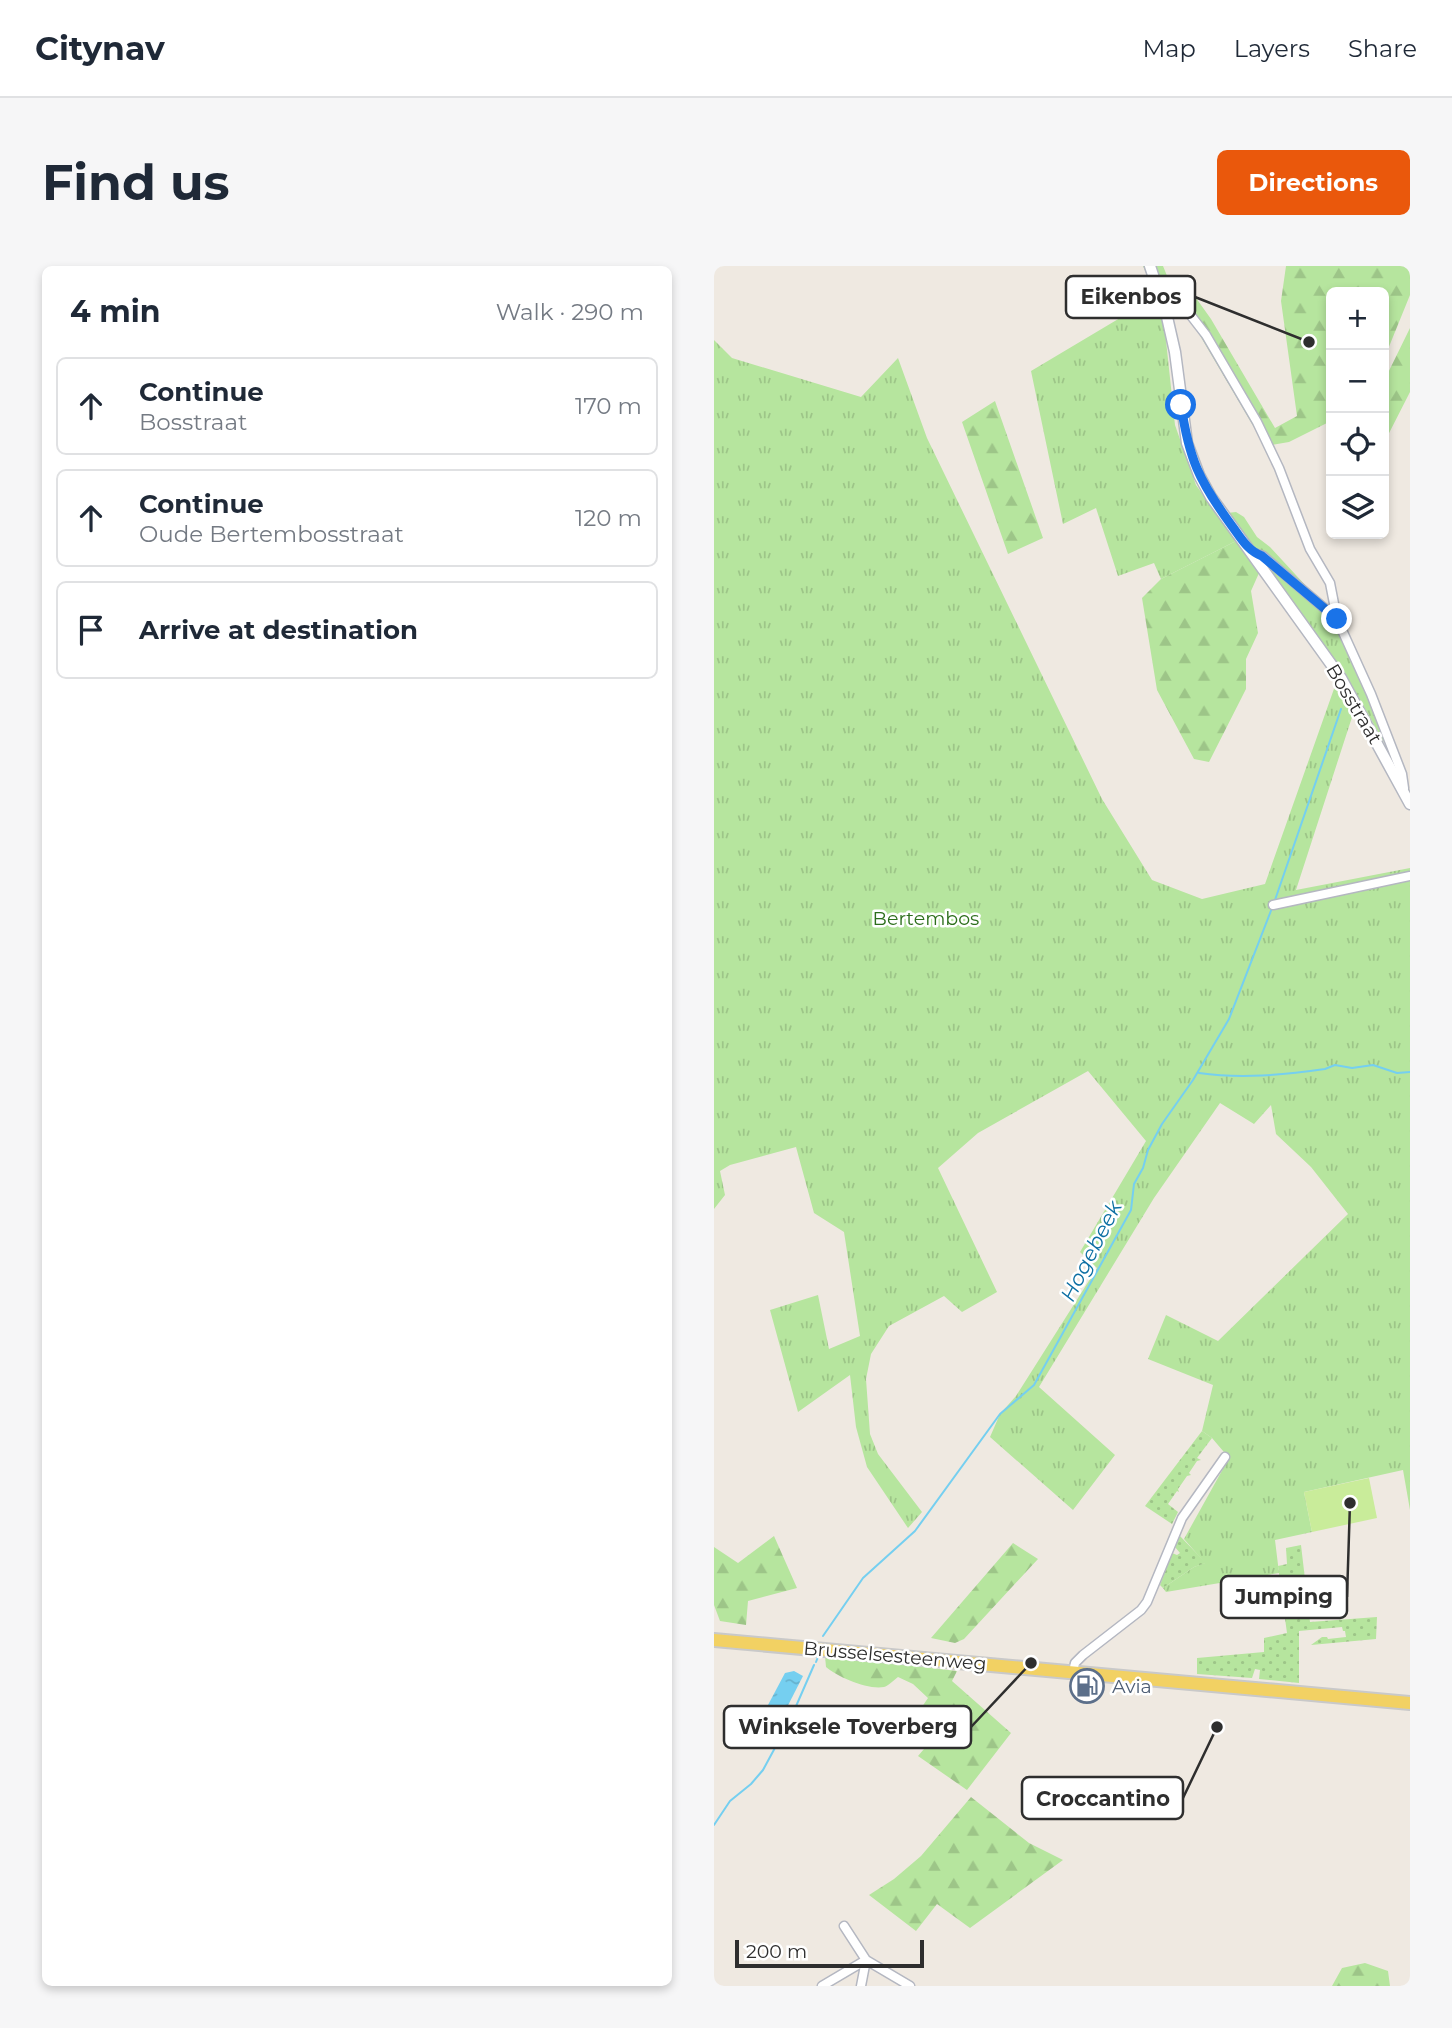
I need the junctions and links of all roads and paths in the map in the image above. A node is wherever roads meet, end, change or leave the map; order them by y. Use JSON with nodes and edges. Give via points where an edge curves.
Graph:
{"nodes":[{"id":1,"x":1150,"y":266,"type":"edge"},
{"id":2,"x":1160,"y":294,"type":"junction"},
{"id":3,"x":1251,"y":552,"type":"junction"},
{"id":4,"x":1337,"y":619,"type":"junction"},
{"id":5,"x":1405,"y":792,"type":"junction"},
{"id":6,"x":1410,"y":804,"type":"edge"},
{"id":7,"x":1410,"y":876,"type":"edge"},
{"id":8,"x":1273,"y":905,"type":"dead end"},
{"id":9,"x":1225,"y":1457,"type":"dead end"},
{"id":10,"x":714,"y":1640,"type":"edge"},
{"id":11,"x":1073,"y":1672,"type":"junction"},
{"id":12,"x":1410,"y":1703,"type":"edge"},
{"id":13,"x":844,"y":1926,"type":"dead end"},
{"id":14,"x":866,"y":1960,"type":"junction"},
{"id":15,"x":822,"y":1986,"type":"edge"},
{"id":16,"x":861,"y":1986,"type":"edge"},
{"id":17,"x":910,"y":1986,"type":"edge"}],
"edges":[{"from":1,"to":2,"type":"street","name":"Bosstraat"},
{"from":2,"to":3,"type":"street","name":"Bosstraat","via":[[1175,352],[1187,443],[1211,497]]},
{"from":2,"to":4,"type":"street","via":[[1175,295],[1194,317],[1257,422],[1310,549],[1330,583]]},
{"from":3,"to":4,"type":"street","via":[[1262,556]]},
{"from":3,"to":5,"type":"street","name":"Bosstraat","via":[[1341,678]]},
{"from":4,"to":5,"type":"street","via":[[1375,705]]},
{"from":5,"to":6,"type":"street","name":"Bosstraat"},
{"from":7,"to":8,"type":"street"},
{"from":9,"to":11,"type":"street","via":[[1182,1518],[1147,1602],[1083,1655]]},
{"from":10,"to":11,"type":"main road","name":"Brusselsesteenweg"},
{"from":11,"to":12,"type":"main road","name":"Brusselsesteenweg"},
{"from":13,"to":14,"type":"street"},
{"from":14,"to":15,"type":"street"},
{"from":14,"to":16,"type":"street"},
{"from":14,"to":17,"type":"street"}]}
